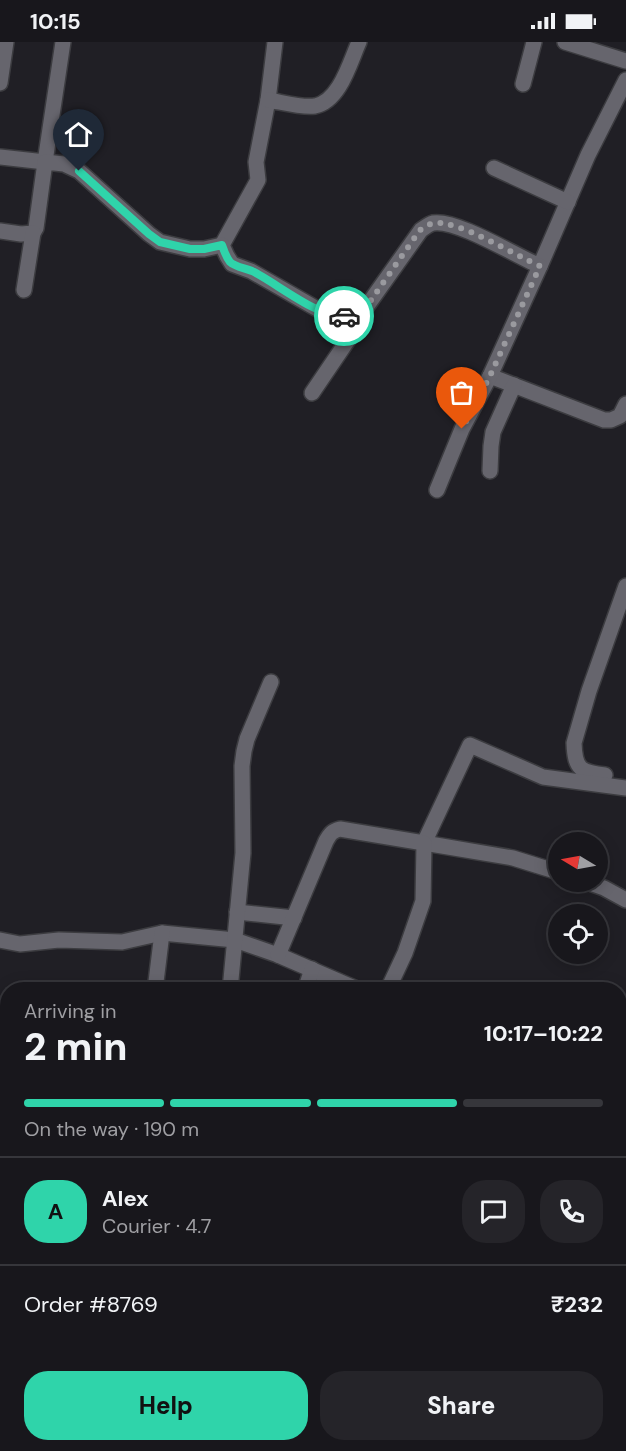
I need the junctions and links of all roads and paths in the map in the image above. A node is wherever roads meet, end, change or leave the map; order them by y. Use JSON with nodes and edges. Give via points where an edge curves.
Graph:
{"nodes":[{"id":1,"x":6,"y":42,"type":"edge"},
{"id":2,"x":63,"y":42,"type":"edge"},
{"id":3,"x":275,"y":42,"type":"edge"},
{"id":4,"x":359,"y":42,"type":"edge"},
{"id":5,"x":534,"y":42,"type":"edge"},
{"id":6,"x":565,"y":42,"type":"edge"},
{"id":7,"x":626,"y":61,"type":"edge"},
{"id":8,"x":626,"y":80,"type":"edge"},
{"id":9,"x":0,"y":83,"type":"edge"},
{"id":10,"x":523,"y":84,"type":"dead end"},
{"id":11,"x":268,"y":100,"type":"junction"},
{"id":12,"x":0,"y":157,"type":"edge"},
{"id":13,"x":45,"y":162,"type":"junction"},
{"id":14,"x":494,"y":168,"type":"dead end"},
{"id":15,"x":568,"y":202,"type":"junction"},
{"id":16,"x":0,"y":231,"type":"edge"},
{"id":17,"x":33,"y":233,"type":"junction"},
{"id":18,"x":222,"y":245,"type":"junction"},
{"id":19,"x":540,"y":266,"type":"junction"},
{"id":20,"x":24,"y":290,"type":"dead end"},
{"id":21,"x":360,"y":310,"type":"junction"},
{"id":22,"x":490,"y":376,"type":"junction"},
{"id":23,"x":514,"y":385,"type":"junction"},
{"id":24,"x":312,"y":393,"type":"dead end"},
{"id":25,"x":626,"y":404,"type":"edge"},
{"id":26,"x":490,"y":471,"type":"dead end"},
{"id":27,"x":437,"y":490,"type":"dead end"},
{"id":28,"x":626,"y":586,"type":"edge"},
{"id":29,"x":271,"y":682,"type":"dead end"},
{"id":30,"x":626,"y":778,"type":"edge"},
{"id":31,"x":626,"y":788,"type":"edge"},
{"id":32,"x":424,"y":843,"type":"junction"},
{"id":33,"x":548,"y":869,"type":"edge"},
{"id":34,"x":608,"y":890,"type":"edge"},
{"id":35,"x":626,"y":900,"type":"edge"},
{"id":36,"x":237,"y":912,"type":"junction"},
{"id":37,"x":294,"y":918,"type":"junction"},
{"id":38,"x":162,"y":933,"type":"junction"},
{"id":39,"x":0,"y":940,"type":"edge"},
{"id":40,"x":235,"y":940,"type":"junction"},
{"id":41,"x":278,"y":955,"type":"junction"},
{"id":42,"x":312,"y":969,"type":"junction"},
{"id":43,"x":156,"y":982,"type":"edge"},
{"id":44,"x":231,"y":982,"type":"edge"},
{"id":45,"x":308,"y":982,"type":"edge"},
{"id":46,"x":341,"y":982,"type":"edge"},
{"id":47,"x":391,"y":982,"type":"edge"}],
"edges":[{"from":1,"to":9,"type":"street"},
{"from":2,"to":13,"type":"street"},
{"from":3,"to":11,"type":"street"},
{"from":4,"to":11,"type":"street","via":[[341,84],[325,103],[314,106]]},
{"from":5,"to":10,"type":"street"},
{"from":6,"to":7,"type":"street"},
{"from":8,"to":15,"type":"street"},
{"from":11,"to":18,"type":"street","via":[[256,162],[258,180]]},
{"from":12,"to":13,"type":"street"},
{"from":13,"to":17,"type":"street"},
{"from":13,"to":18,"type":"street","via":[[79,171],[160,242],[190,249]]},
{"from":14,"to":15,"type":"street"},
{"from":15,"to":19,"type":"street"},
{"from":16,"to":17,"type":"street"},
{"from":17,"to":20,"type":"street"},
{"from":18,"to":21,"type":"street","via":[[232,264],[319,310],[337,317]]},
{"from":19,"to":21,"type":"street","via":[[475,234],[432,223],[420,230],[367,306]]},
{"from":19,"to":22,"type":"street"},
{"from":21,"to":24,"type":"street","via":[[351,337]]},
{"from":22,"to":23,"type":"street"},
{"from":22,"to":27,"type":"street","via":[[462,429]]},
{"from":23,"to":25,"type":"street","via":[[604,420],[620,416]]},
{"from":23,"to":26,"type":"street","via":[[493,432]]},
{"from":28,"to":30,"type":"street","via":[[574,743],[580,768]]},
{"from":29,"to":36,"type":"street","via":[[244,751],[243,853]]},
{"from":31,"to":32,"type":"street","via":[[543,777],[470,745]]},
{"from":32,"to":33,"type":"street","via":[[513,858]]},
{"from":32,"to":37,"type":"street","via":[[334,831],[326,841]]},
{"from":32,"to":47,"type":"street","via":[[423,901]]},
{"from":34,"to":35,"type":"street"},
{"from":36,"to":37,"type":"street"},
{"from":36,"to":40,"type":"street"},
{"from":37,"to":41,"type":"street"},
{"from":38,"to":39,"type":"street","via":[[122,942],[59,940],[20,944]]},
{"from":38,"to":40,"type":"street"},
{"from":38,"to":43,"type":"street"},
{"from":40,"to":41,"type":"street"},
{"from":40,"to":44,"type":"street"},
{"from":41,"to":42,"type":"street"},
{"from":42,"to":45,"type":"street"},
{"from":42,"to":46,"type":"street"}]}
